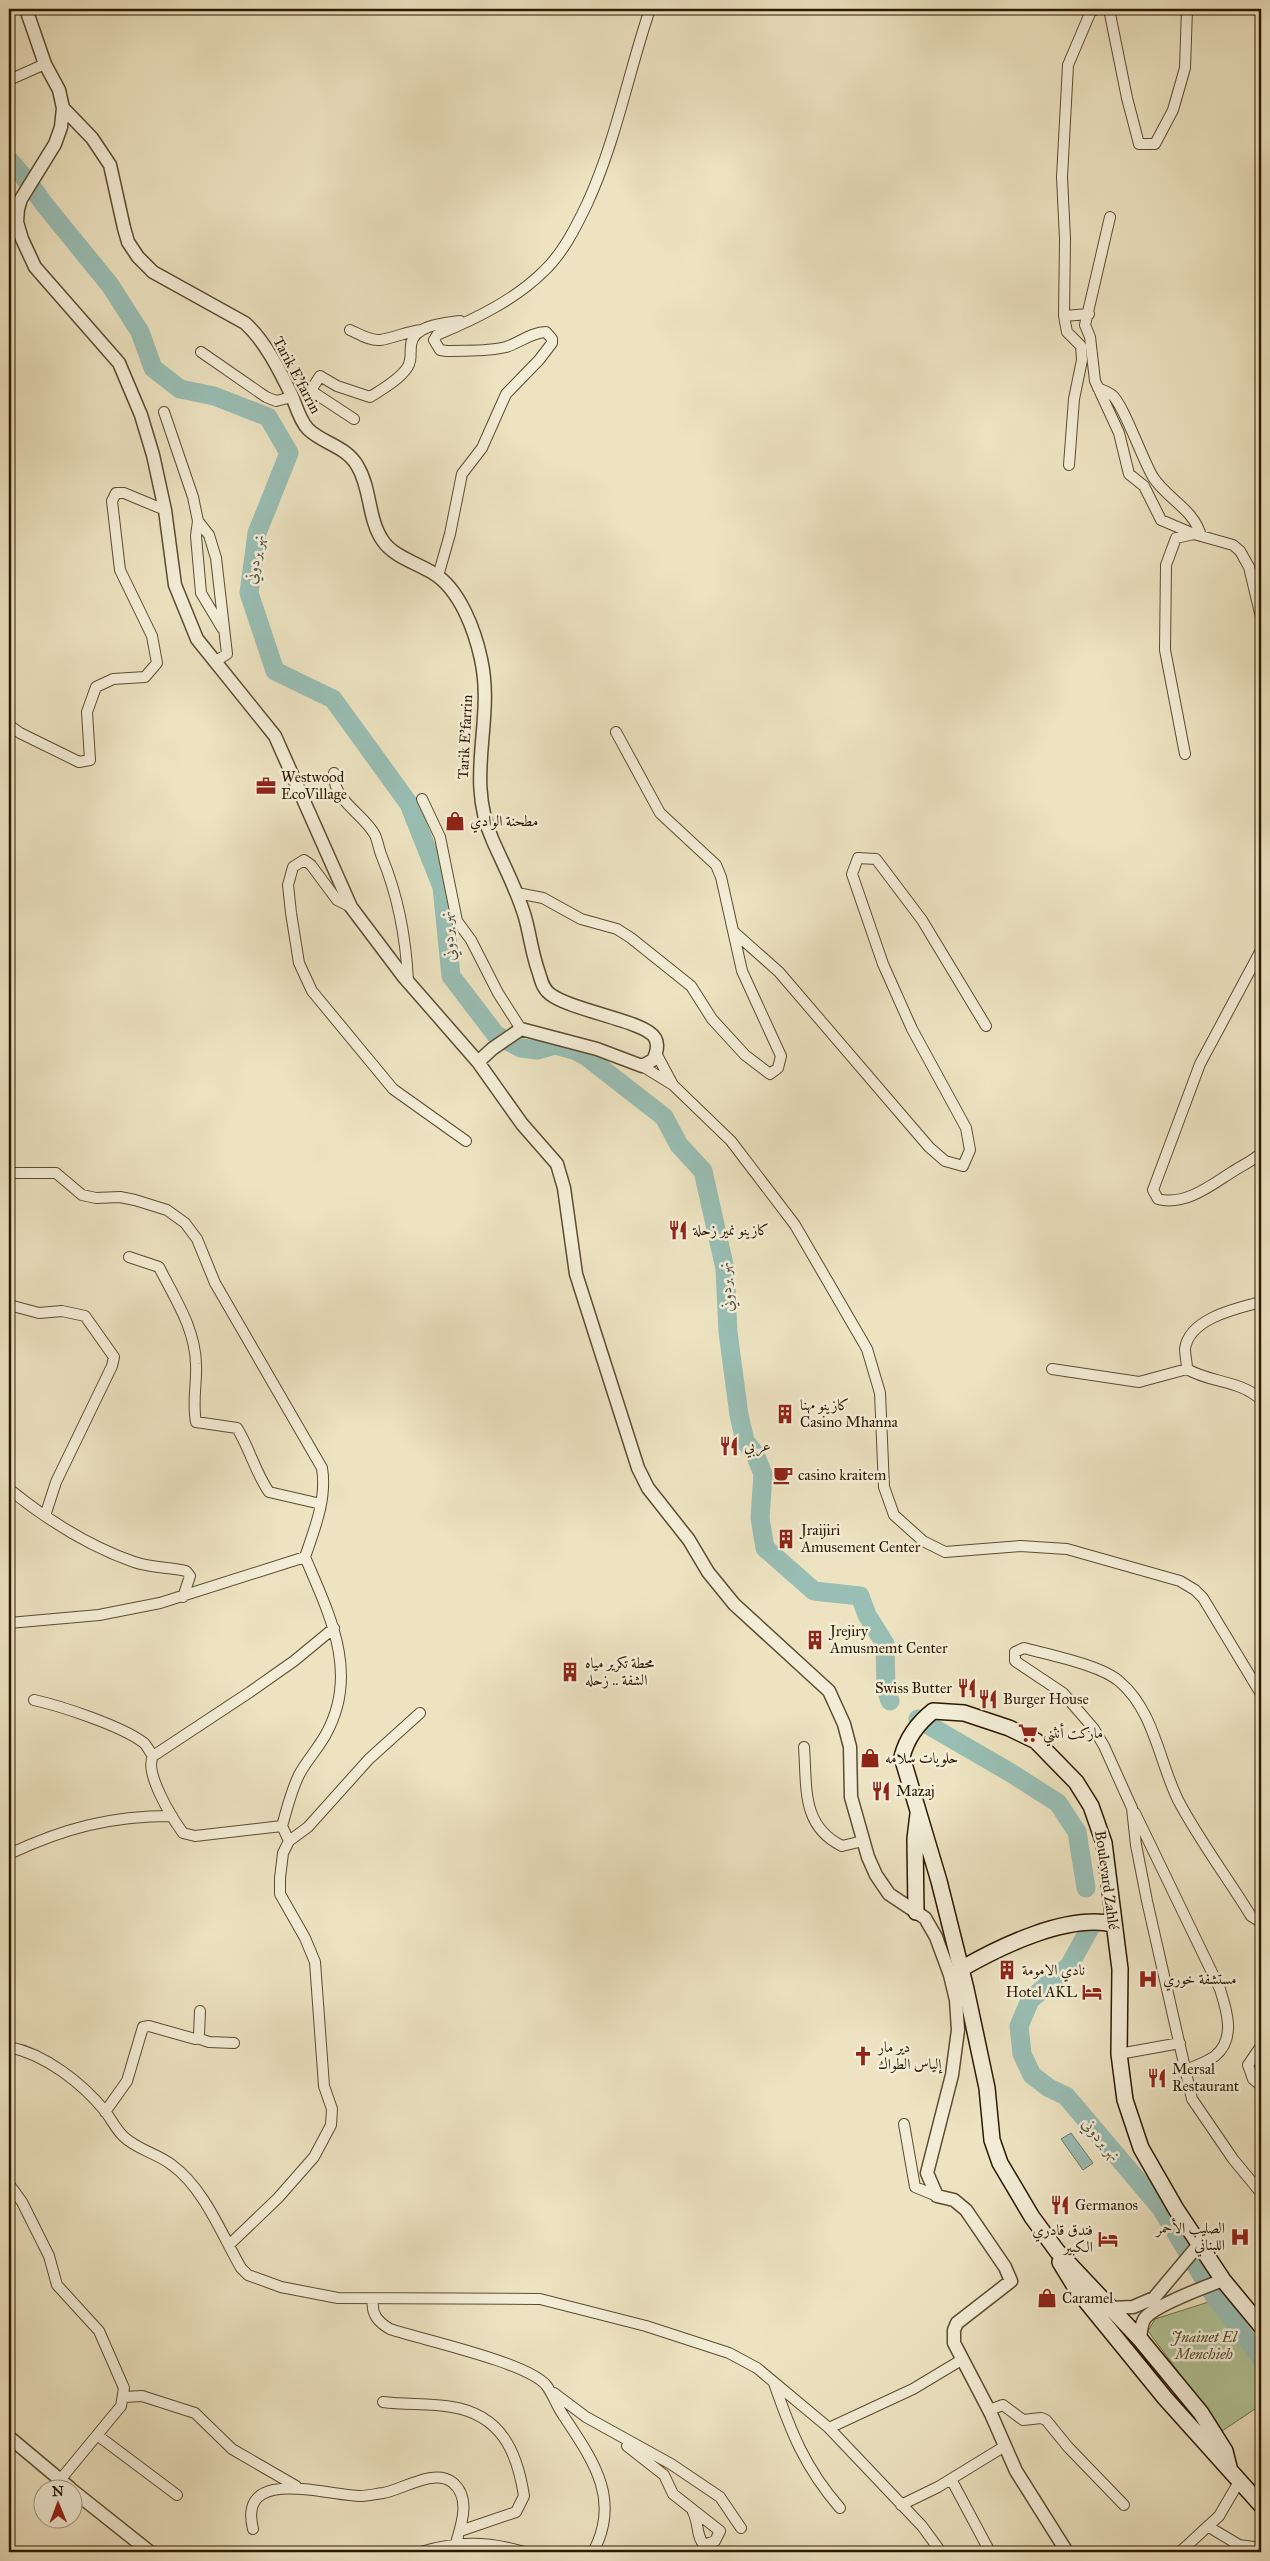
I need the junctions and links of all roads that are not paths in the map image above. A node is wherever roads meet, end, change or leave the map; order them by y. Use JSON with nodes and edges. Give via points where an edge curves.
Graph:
{"nodes":[{"id":1,"x":26,"y":9,"type":"edge"},
{"id":2,"x":650,"y":9,"type":"edge"},
{"id":3,"x":1097,"y":9,"type":"edge"},
{"id":4,"x":1109,"y":9,"type":"edge"},
{"id":5,"x":1187,"y":9,"type":"edge"},
{"id":6,"x":45,"y":64,"type":"junction"},
{"id":7,"x":9,"y":80,"type":"edge"},
{"id":8,"x":63,"y":108,"type":"junction"},
{"id":9,"x":1110,"y":217,"type":"dead end"},
{"id":10,"x":1089,"y":314,"type":"junction"},
{"id":11,"x":1064,"y":316,"type":"junction"},
{"id":12,"x":470,"y":320,"type":"junction"},
{"id":13,"x":350,"y":330,"type":"dead end"},
{"id":14,"x":422,"y":330,"type":"junction"},
{"id":15,"x":201,"y":352,"type":"dead end"},
{"id":16,"x":1098,"y":388,"type":"junction"},
{"id":17,"x":292,"y":397,"type":"junction"},
{"id":18,"x":164,"y":412,"type":"dead end"},
{"id":19,"x":354,"y":419,"type":"dead end"},
{"id":20,"x":1069,"y":465,"type":"dead end"},
{"id":21,"x":165,"y":510,"type":"junction"},
{"id":22,"x":198,"y":520,"type":"junction"},
{"id":23,"x":1198,"y":535,"type":"junction"},
{"id":24,"x":438,"y":576,"type":"junction"},
{"id":25,"x":1261,"y":617,"type":"edge"},
{"id":26,"x":224,"y":631,"type":"junction"},
{"id":27,"x":216,"y":661,"type":"junction"},
{"id":28,"x":9,"y":725,"type":"edge"},
{"id":29,"x":616,"y":732,"type":"dead end"},
{"id":30,"x":1185,"y":754,"type":"dead end"},
{"id":31,"x":334,"y":773,"type":"dead end"},
{"id":32,"x":422,"y":799,"type":"dead end"},
{"id":33,"x":517,"y":893,"type":"junction"},
{"id":34,"x":351,"y":907,"type":"junction"},
{"id":35,"x":734,"y":932,"type":"junction"},
{"id":36,"x":1261,"y":950,"type":"edge"},
{"id":37,"x":408,"y":981,"type":"junction"},
{"id":38,"x":986,"y":1026,"type":"dead end"},
{"id":39,"x":515,"y":1032,"type":"junction"},
{"id":40,"x":656,"y":1053,"type":"junction"},
{"id":41,"x":478,"y":1062,"type":"junction"},
{"id":42,"x":642,"y":1066,"type":"junction"},
{"id":43,"x":673,"y":1086,"type":"junction"},
{"id":44,"x":466,"y":1141,"type":"dead end"},
{"id":45,"x":1260,"y":1153,"type":"edge"},
{"id":46,"x":9,"y":1173,"type":"edge"},
{"id":47,"x":128,"y":1257,"type":"dead end"},
{"id":48,"x":1261,"y":1302,"type":"edge"},
{"id":49,"x":9,"y":1305,"type":"edge"},
{"id":50,"x":1052,"y":1369,"type":"dead end"},
{"id":51,"x":1187,"y":1369,"type":"junction"},
{"id":52,"x":1261,"y":1400,"type":"edge"},
{"id":53,"x":9,"y":1489,"type":"edge"},
{"id":54,"x":321,"y":1504,"type":"junction"},
{"id":55,"x":45,"y":1516,"type":"junction"},
{"id":56,"x":306,"y":1557,"type":"junction"},
{"id":57,"x":183,"y":1597,"type":"junction"},
{"id":58,"x":9,"y":1622,"type":"edge"},
{"id":59,"x":334,"y":1628,"type":"junction"},
{"id":60,"x":1261,"y":1694,"type":"edge"},
{"id":61,"x":34,"y":1700,"type":"dead end"},
{"id":62,"x":420,"y":1713,"type":"dead end"},
{"id":63,"x":804,"y":1747,"type":"dead end"},
{"id":64,"x":153,"y":1756,"type":"junction"},
{"id":65,"x":919,"y":1808,"type":"junction"},
{"id":66,"x":1132,"y":1808,"type":"junction"},
{"id":67,"x":172,"y":1816,"type":"junction"},
{"id":68,"x":282,"y":1826,"type":"junction"},
{"id":69,"x":289,"y":1841,"type":"junction"},
{"id":70,"x":863,"y":1841,"type":"junction"},
{"id":71,"x":9,"y":1854,"type":"edge"},
{"id":72,"x":916,"y":1912,"type":"junction"},
{"id":73,"x":1261,"y":1922,"type":"edge"},
{"id":74,"x":1113,"y":1924,"type":"junction"},
{"id":75,"x":956,"y":1972,"type":"junction"},
{"id":76,"x":200,"y":2011,"type":"dead end"},
{"id":77,"x":197,"y":2038,"type":"junction"},
{"id":78,"x":234,"y":2042,"type":"dead end"},
{"id":79,"x":1180,"y":2043,"type":"junction"},
{"id":80,"x":1261,"y":2046,"type":"edge"},
{"id":81,"x":9,"y":2047,"type":"edge"},
{"id":82,"x":1119,"y":2054,"type":"junction"},
{"id":83,"x":1186,"y":2070,"type":"junction"},
{"id":84,"x":1261,"y":2086,"type":"edge"},
{"id":85,"x":105,"y":2112,"type":"junction"},
{"id":86,"x":904,"y":2124,"type":"dead end"},
{"id":87,"x":9,"y":2184,"type":"edge"},
{"id":88,"x":1261,"y":2193,"type":"edge"},
{"id":89,"x":937,"y":2196,"type":"junction"},
{"id":90,"x":230,"y":2244,"type":"junction"},
{"id":91,"x":1196,"y":2246,"type":"junction"},
{"id":92,"x":1057,"y":2251,"type":"junction"},
{"id":93,"x":1171,"y":2275,"type":"junction"},
{"id":94,"x":1220,"y":2281,"type":"junction"},
{"id":95,"x":1188,"y":2293,"type":"junction"},
{"id":96,"x":373,"y":2300,"type":"junction"},
{"id":97,"x":1111,"y":2308,"type":"junction"},
{"id":98,"x":1261,"y":2326,"type":"edge"},
{"id":99,"x":1140,"y":2339,"type":"junction"},
{"id":100,"x":963,"y":2359,"type":"junction"},
{"id":101,"x":774,"y":2382,"type":"junction"},
{"id":102,"x":551,"y":2391,"type":"junction"},
{"id":103,"x":124,"y":2397,"type":"junction"},
{"id":104,"x":382,"y":2402,"type":"dead end"},
{"id":105,"x":989,"y":2410,"type":"junction"},
{"id":106,"x":828,"y":2428,"type":"junction"},
{"id":107,"x":97,"y":2435,"type":"junction"},
{"id":108,"x":617,"y":2436,"type":"junction"},
{"id":109,"x":9,"y":2437,"type":"edge"},
{"id":110,"x":1005,"y":2446,"type":"junction"},
{"id":111,"x":1229,"y":2467,"type":"junction"},
{"id":112,"x":58,"y":2478,"type":"edge"},
{"id":113,"x":73,"y":2478,"type":"edge"},
{"id":114,"x":951,"y":2479,"type":"junction"},
{"id":115,"x":1240,"y":2480,"type":"junction"},
{"id":116,"x":300,"y":2488,"type":"junction"},
{"id":117,"x":177,"y":2495,"type":"dead end"},
{"id":118,"x":82,"y":2497,"type":"edge"},
{"id":119,"x":901,"y":2505,"type":"junction"},
{"id":120,"x":1124,"y":2505,"type":"dead end"},
{"id":121,"x":1261,"y":2505,"type":"edge"},
{"id":122,"x":840,"y":2508,"type":"dead end"},
{"id":123,"x":693,"y":2512,"type":"dead end"},
{"id":124,"x":1209,"y":2527,"type":"junction"},
{"id":125,"x":741,"y":2528,"type":"dead end"},
{"id":126,"x":253,"y":2529,"type":"dead end"},
{"id":127,"x":460,"y":2531,"type":"junction"},
{"id":128,"x":456,"y":2543,"type":"junction"},
{"id":129,"x":1261,"y":2548,"type":"edge"},
{"id":130,"x":150,"y":2552,"type":"edge"},
{"id":131,"x":421,"y":2552,"type":"edge"},
{"id":132,"x":524,"y":2552,"type":"edge"},
{"id":133,"x":593,"y":2552,"type":"edge"},
{"id":134,"x":941,"y":2552,"type":"edge"},
{"id":135,"x":990,"y":2552,"type":"edge"},
{"id":136,"x":1068,"y":2552,"type":"edge"},
{"id":137,"x":1180,"y":2552,"type":"edge"}],
"edges":[{"from":1,"to":6,"type":"street","name":"Tarik E'farrin"},
{"from":2,"to":12,"type":"street","via":[[604,168],[579,222],[546,270],[513,296]]},
{"from":3,"to":11,"type":"street","via":[[1091,11],[1068,65],[1062,177]]},
{"from":4,"to":5,"type":"street","via":[[1139,144],[1155,144],[1173,110],[1184,68]]},
{"from":6,"to":7,"type":"street"},
{"from":6,"to":8,"type":"street","name":"Tarik E'farrin","via":[[59,90]]},
{"from":8,"to":17,"type":"street","name":"Tarik E'farrin","via":[[106,158],[128,242],[138,257],[153,272],[245,323],[256,333]]},
{"from":8,"to":21,"type":"street","via":[[55,144],[21,198],[17,222],[35,267],[119,363],[141,415]]},
{"from":9,"to":10,"type":"street"},
{"from":10,"to":11,"type":"street"},
{"from":10,"to":16,"type":"street","via":[[1085,325]]},
{"from":11,"to":20,"type":"street","via":[[1067,332],[1081,346],[1082,360],[1074,399]]},
{"from":12,"to":14,"type":"street","via":[[442,323]]},
{"from":12,"to":24,"type":"street","via":[[438,335],[434,340],[440,350],[494,350],[539,332],[550,335],[552,342],[506,394],[482,448],[462,474]]},
{"from":13,"to":14,"type":"street","via":[[379,340]]},
{"from":14,"to":19,"type":"street","via":[[411,343],[411,360],[407,369],[370,396],[337,386],[320,376],[312,387],[313,392]]},
{"from":15,"to":17,"type":"street","via":[[266,397],[276,401]]},
{"from":16,"to":23,"type":"street","via":[[1113,395],[1153,477],[1187,510],[1198,525]]},
{"from":16,"to":23,"type":"street","via":[[1119,433],[1129,474],[1144,486],[1162,520]]},
{"from":17,"to":24,"type":"street","name":"Tarik E'farrin","via":[[307,428],[340,448],[358,465],[383,541],[403,558]]},
{"from":18,"to":22,"type":"street"},
{"from":21,"to":27,"type":"street","via":[[175,585],[197,639]]},
{"from":21,"to":28,"type":"street","via":[[124,493],[116,493],[112,501],[120,570],[152,636],[157,663],[145,677],[113,679],[96,687],[87,712],[90,760],[79,762]]},
{"from":22,"to":26,"type":"street","via":[[209,535],[216,558]]},
{"from":22,"to":26,"type":"street","via":[[196,536],[201,594]]},
{"from":23,"to":25,"type":"street","via":[[1240,551],[1249,566]]},
{"from":23,"to":30,"type":"street","via":[[1176,538],[1166,565],[1165,650]]},
{"from":24,"to":33,"type":"street","name":"Tarik E'farrin","via":[[459,603],[482,661],[485,689],[478,777],[480,799],[491,837]]},
{"from":26,"to":27,"type":"street","via":[[227,654]]},
{"from":27,"to":34,"type":"street","via":[[275,736]]},
{"from":29,"to":35,"type":"street","via":[[660,813],[716,865],[722,877]]},
{"from":31,"to":37,"type":"street","via":[[333,782],[342,797],[375,835],[391,877],[406,953]]},
{"from":32,"to":39,"type":"street","via":[[440,837],[457,921],[471,940]]},
{"from":33,"to":35,"type":"street","via":[[543,898],[631,938],[691,986],[712,1019],[745,1055],[770,1074],[778,1068],[781,1056],[742,971]]},
{"from":33,"to":40,"type":"street","name":"Tarik E'farrin","via":[[544,988],[576,1007],[641,1027],[655,1037]]},
{"from":34,"to":37,"type":"street"},
{"from":34,"to":44,"type":"street","via":[[336,900],[312,865],[304,860],[293,867],[288,885],[292,922],[299,963],[312,991],[393,1090]]},
{"from":35,"to":38,"type":"street","via":[[779,972],[929,1147],[945,1161],[963,1166],[970,1150],[966,1128],[912,1029],[883,964],[852,874],[858,858],[876,859],[922,920]]},
{"from":36,"to":45,"type":"street","via":[[1200,1064],[1153,1190],[1158,1199],[1168,1202],[1206,1190]]},
{"from":37,"to":41,"type":"street"},
{"from":39,"to":41,"type":"street"},
{"from":39,"to":42,"type":"street","via":[[597,1049]]},
{"from":40,"to":42,"type":"street","via":[[651,1062]]},
{"from":40,"to":43,"type":"street"},
{"from":41,"to":70,"type":"street","via":[[522,1124],[557,1164],[564,1188],[576,1274],[638,1468],[648,1488],[734,1604],[829,1691],[850,1747],[851,1797]]},
{"from":42,"to":43,"type":"street"},
{"from":43,"to":60,"type":"street","via":[[731,1141],[795,1225],[867,1348],[880,1393],[884,1487],[894,1515],[922,1541],[945,1552],[1020,1546],[1067,1549],[1180,1581],[1202,1598]]},
{"from":46,"to":54,"type":"street","via":[[56,1173],[82,1195],[120,1197],[158,1207],[192,1230],[216,1283],[322,1468]]},
{"from":47,"to":54,"type":"street","via":[[159,1267],[186,1318],[194,1342],[193,1406],[196,1422],[237,1428],[257,1474],[269,1492]]},
{"from":48,"to":51,"type":"street","via":[[1212,1317],[1193,1334],[1185,1348]]},
{"from":49,"to":55,"type":"street","via":[[29,1311],[62,1311],[85,1316],[114,1357],[56,1482]]},
{"from":50,"to":51,"type":"street","via":[[1139,1382]]},
{"from":51,"to":52,"type":"street","via":[[1223,1380]]},
{"from":53,"to":55,"type":"street"},
{"from":54,"to":56,"type":"street"},
{"from":55,"to":57,"type":"street","via":[[71,1533],[134,1562],[186,1571],[190,1576]]},
{"from":56,"to":57,"type":"street"},
{"from":56,"to":59,"type":"street"},
{"from":57,"to":58,"type":"street","via":[[99,1615]]},
{"from":59,"to":64,"type":"street","via":[[272,1676]]},
{"from":59,"to":68,"type":"street","via":[[341,1655],[342,1677],[337,1707],[327,1733],[299,1774]]},
{"from":61,"to":64,"type":"street","via":[[56,1705],[125,1733],[145,1744]]},
{"from":62,"to":69,"type":"street","via":[[369,1760],[308,1827]]},
{"from":63,"to":70,"type":"street","via":[[808,1807],[816,1824],[829,1839],[842,1846]]},
{"from":64,"to":67,"type":"street","via":[[150,1769]]},
{"from":65,"to":72,"type":"main road","via":[[915,1839]]},
{"from":65,"to":74,"type":"main road","name":"Boulevard Zahlé","via":[[902,1757],[906,1743],[921,1720],[934,1711],[964,1713],[1036,1741],[1076,1782],[1100,1827]]},
{"from":65,"to":75,"type":"main road","name":"Boulevard Zahlé"},
{"from":66,"to":73,"type":"street","via":[[1094,1729],[1064,1692],[1015,1661],[1015,1652],[1024,1648],[1088,1667],[1119,1680],[1137,1698],[1178,1800],[1252,1916]]},
{"from":66,"to":79,"type":"street","via":[[1147,1900]]},
{"from":66,"to":83,"type":"street","via":[[1220,1989],[1229,2018],[1226,2041],[1215,2056]]},
{"from":67,"to":68,"type":"street","via":[[183,1833],[195,1836]]},
{"from":67,"to":71,"type":"street","via":[[134,1816],[79,1826]]},
{"from":68,"to":69,"type":"street"},
{"from":69,"to":90,"type":"street","via":[[283,1853],[280,1894],[306,1938],[315,1962],[322,2072],[332,2109],[331,2125],[314,2158]]},
{"from":70,"to":72,"type":"street","via":[[876,1876],[889,1894]]},
{"from":72,"to":75,"type":"street","via":[[925,1918]]},
{"from":74,"to":75,"type":"main road","via":[[1096,1920],[1026,1937],[990,1952]]},
{"from":74,"to":82,"type":"main road","name":"Boulevard Zahlé","via":[[1120,1969]]},
{"from":75,"to":89,"type":"street","via":[[957,2051],[927,2174]]},
{"from":75,"to":92,"type":"main road","name":"Boulevard Zahlé","via":[[987,2088],[996,2152],[1032,2217]]},
{"from":76,"to":77,"type":"street"},
{"from":77,"to":78,"type":"street","via":[[209,2042]]},
{"from":77,"to":85,"type":"street","via":[[145,2026],[127,2081]]},
{"from":79,"to":82,"type":"street"},
{"from":79,"to":83,"type":"street"},
{"from":80,"to":84,"type":"street","via":[[1248,2065]]},
{"from":81,"to":85,"type":"street","via":[[23,2050],[60,2071],[87,2092]]},
{"from":82,"to":91,"type":"main road","name":"Boulevard Zahlé","via":[[1125,2100],[1141,2148]]},
{"from":83,"to":88,"type":"street","via":[[1196,2107]]},
{"from":85,"to":90,"type":"street","via":[[123,2136],[172,2164],[188,2180]]},
{"from":86,"to":89,"type":"street","via":[[915,2187]]},
{"from":87,"to":103,"type":"street","via":[[22,2202],[49,2256],[57,2285],[98,2331],[124,2388]]},
{"from":89,"to":100,"type":"street","via":[[954,2200],[966,2210],[1011,2281],[955,2327],[954,2343]]},
{"from":90,"to":96,"type":"street","via":[[241,2268],[262,2281],[338,2298]]},
{"from":91,"to":93,"type":"street"},
{"from":91,"to":94,"type":"main road","name":"Boulevard Zahlé"},
{"from":92,"to":97,"type":"main road"},
{"from":92,"to":111,"type":"main road","via":[[1068,2278],[1095,2313],[1171,2405]]},
{"from":93,"to":95,"type":"street","via":[[1170,2283],[1174,2288]]},
{"from":93,"to":97,"type":"street","via":[[1154,2298],[1147,2302]]},
{"from":94,"to":95,"type":"street"},
{"from":94,"to":98,"type":"main road","name":"Boulevard Zahlé"},
{"from":95,"to":99,"type":"street","via":[[1145,2318]]},
{"from":96,"to":101,"type":"street","via":[[410,2297],[540,2299],[646,2326],[729,2353],[757,2368]]},
{"from":96,"to":102,"type":"street","via":[[374,2314],[390,2329],[514,2366],[542,2381]]},
{"from":97,"to":99,"type":"main road"},
{"from":99,"to":111,"type":"main road","via":[[1201,2413],[1225,2451]]},
{"from":100,"to":105,"type":"street"},
{"from":100,"to":106,"type":"street","via":[[913,2389]]},
{"from":101,"to":106,"type":"street"},
{"from":101,"to":122,"type":"street","via":[[791,2432],[818,2483]]},
{"from":102,"to":108,"type":"street","via":[[586,2418]]},
{"from":102,"to":133,"type":"street","via":[[600,2479],[605,2515],[601,2537]]},
{"from":103,"to":107,"type":"street","via":[[121,2406]]},
{"from":103,"to":116,"type":"street","via":[[142,2396],[195,2413],[232,2449]]},
{"from":104,"to":127,"type":"street","via":[[453,2407],[497,2426],[517,2465],[524,2496],[516,2512]]},
{"from":105,"to":110,"type":"street"},
{"from":105,"to":120,"type":"street","via":[[1004,2406],[1023,2420],[1046,2420]]},
{"from":106,"to":119,"type":"street"},
{"from":107,"to":113,"type":"street"},
{"from":107,"to":117,"type":"street"},
{"from":108,"to":123,"type":"street","via":[[632,2452],[664,2475],[673,2494]]},
{"from":108,"to":125,"type":"street","via":[[675,2466],[720,2497]]},
{"from":109,"to":112,"type":"street"},
{"from":110,"to":114,"type":"street"},
{"from":110,"to":136,"type":"street","via":[[1016,2471]]},
{"from":111,"to":115,"type":"main road"},
{"from":114,"to":119,"type":"street"},
{"from":114,"to":135,"type":"street"},
{"from":115,"to":121,"type":"main road"},
{"from":115,"to":124,"type":"street"},
{"from":116,"to":126,"type":"street","via":[[273,2489],[263,2495],[252,2507]]},
{"from":116,"to":127,"type":"street","via":[[360,2496],[443,2478],[451,2481],[462,2493],[464,2511]]},
{"from":118,"to":130,"type":"street"},
{"from":119,"to":134,"type":"street"},
{"from":124,"to":129,"type":"street","via":[[1239,2545]]},
{"from":124,"to":137,"type":"street"},
{"from":127,"to":128,"type":"street"},
{"from":128,"to":131,"type":"street"},
{"from":128,"to":132,"type":"street","via":[[484,2542]]}]}
